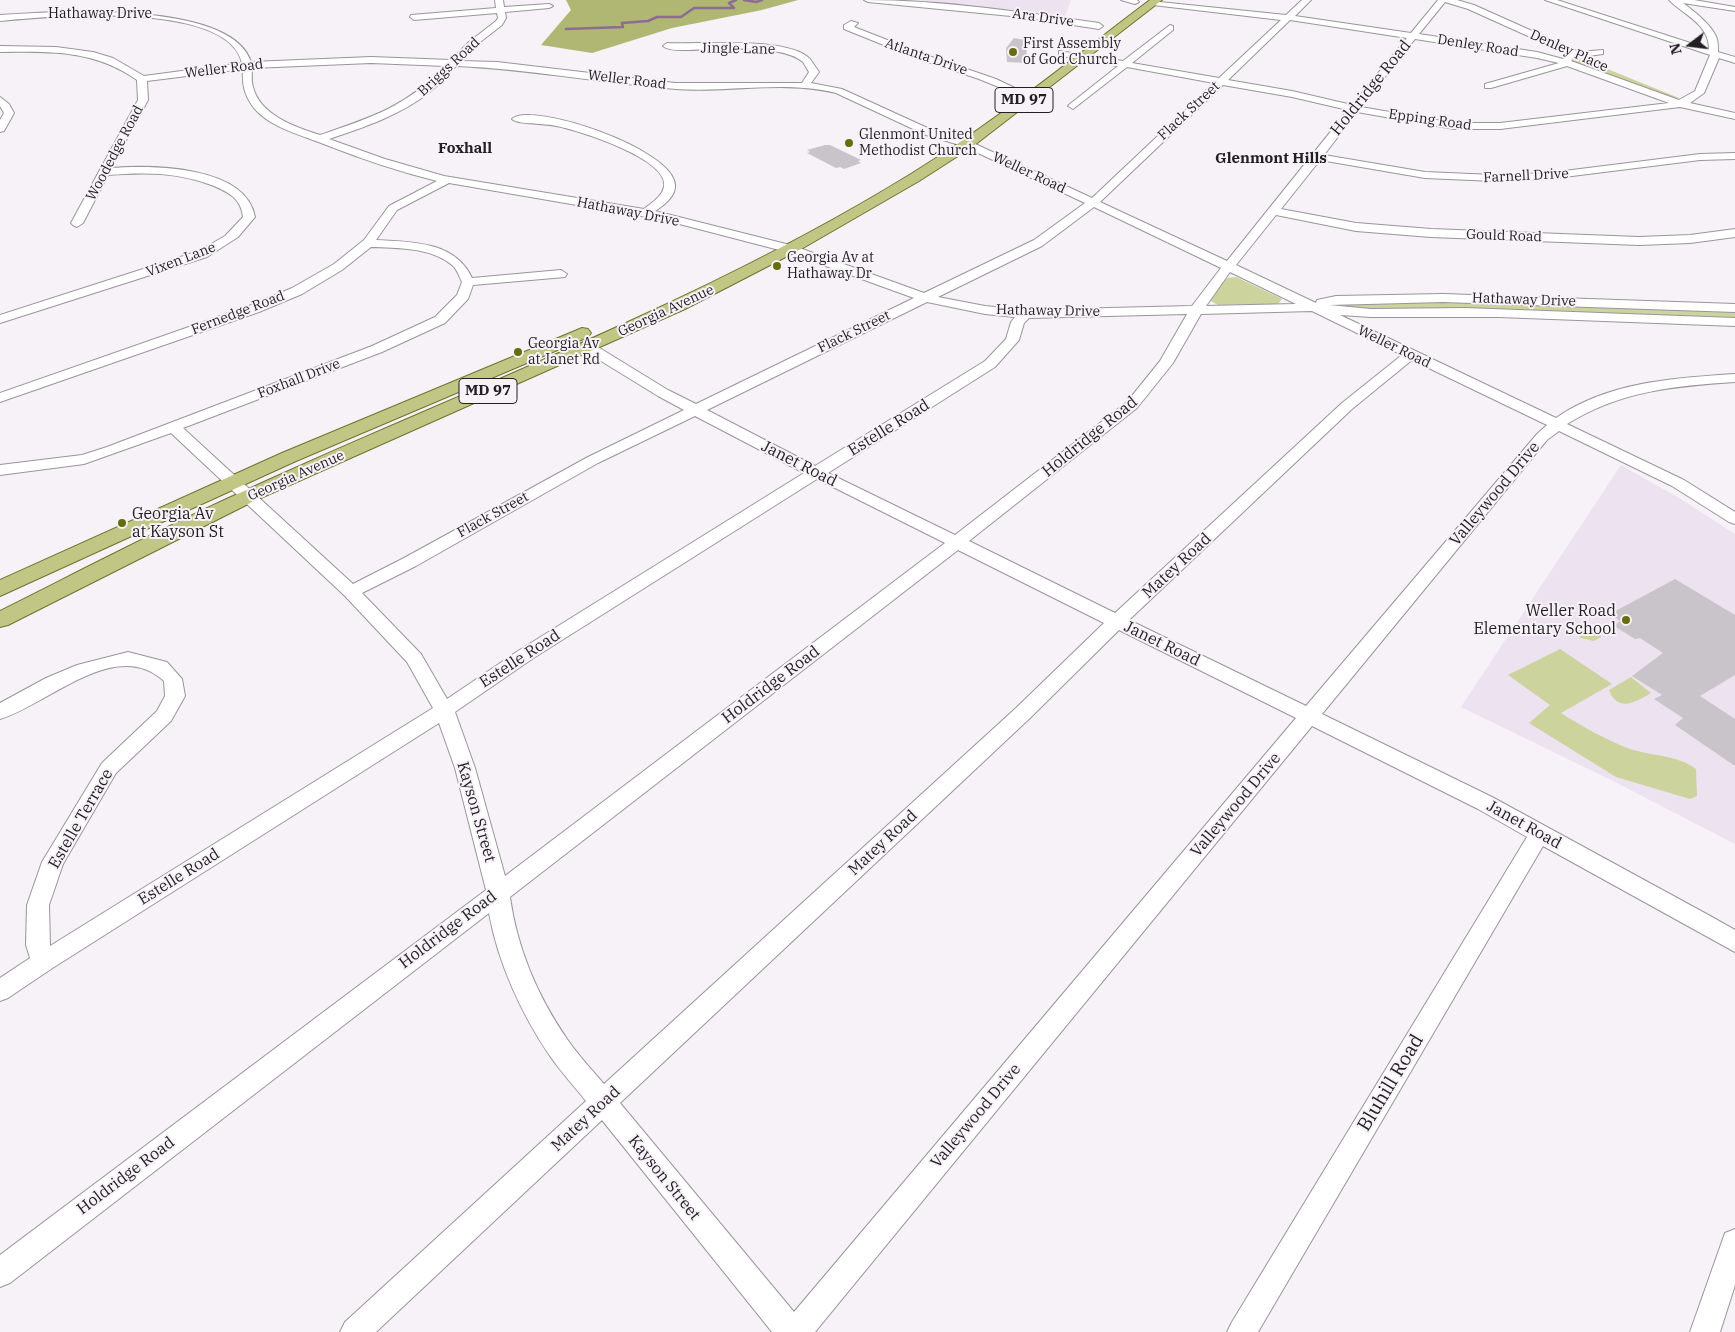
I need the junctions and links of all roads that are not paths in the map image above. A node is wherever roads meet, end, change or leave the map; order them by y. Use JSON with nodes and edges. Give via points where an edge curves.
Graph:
{"nodes":[{"id":1,"x":858,"y":0,"type":"edge"},
{"id":2,"x":864,"y":0,"type":"edge"},
{"id":3,"x":868,"y":0,"type":"edge"},
{"id":4,"x":1307,"y":0,"type":"edge"},
{"id":5,"x":1442,"y":0,"type":"edge"},
{"id":6,"x":1448,"y":0,"type":"edge"},
{"id":7,"x":1549,"y":0,"type":"edge"},
{"id":8,"x":1673,"y":0,"type":"edge"},
{"id":9,"x":1678,"y":0,"type":"edge"},
{"id":10,"x":1155,"y":2,"type":"edge"},
{"id":11,"x":500,"y":5,"type":"edge"},
{"id":12,"x":549,"y":6,"type":"dead end"},
{"id":13,"x":1735,"y":9,"type":"edge"},
{"id":14,"x":414,"y":16,"type":"dead end"},
{"id":15,"x":0,"y":18,"type":"edge"},
{"id":16,"x":1288,"y":18,"type":"junction"},
{"id":17,"x":854,"y":23,"type":"dead end"},
{"id":18,"x":1103,"y":24,"type":"joint"},
{"id":19,"x":1170,"y":28,"type":"dead end"},
{"id":20,"x":1413,"y":36,"type":"junction"},
{"id":21,"x":667,"y":46,"type":"dead end"},
{"id":22,"x":0,"y":49,"type":"edge"},
{"id":23,"x":1600,"y":52,"type":"dead end"},
{"id":24,"x":1062,"y":53,"type":"junction"},
{"id":25,"x":1714,"y":53,"type":"junction"},
{"id":26,"x":1577,"y":55,"type":"junction"},
{"id":27,"x":1082,"y":57,"type":"junction"},
{"id":28,"x":1735,"y":60,"type":"edge"},
{"id":29,"x":455,"y":62,"type":"junction"},
{"id":30,"x":1565,"y":62,"type":"junction"},
{"id":31,"x":1050,"y":63,"type":"dead end"},
{"id":32,"x":249,"y":65,"type":"junction"},
{"id":33,"x":1126,"y":65,"type":"junction"},
{"id":34,"x":142,"y":80,"type":"junction"},
{"id":35,"x":1221,"y":81,"type":"junction"},
{"id":36,"x":805,"y":85,"type":"junction"},
{"id":37,"x":1488,"y":86,"type":"dead end"},
{"id":38,"x":1014,"y":90,"type":"dead end"},
{"id":39,"x":1691,"y":98,"type":"junction"},
{"id":40,"x":0,"y":100,"type":"edge"},
{"id":41,"x":1680,"y":104,"type":"junction"},
{"id":42,"x":1073,"y":106,"type":"dead end"},
{"id":43,"x":1355,"y":109,"type":"junction"},
{"id":44,"x":1735,"y":109,"type":"edge"},
{"id":45,"x":1735,"y":116,"type":"edge"},
{"id":46,"x":517,"y":119,"type":"dead end"},
{"id":47,"x":0,"y":129,"type":"edge"},
{"id":48,"x":959,"y":137,"type":"junction"},
{"id":49,"x":318,"y":139,"type":"junction"},
{"id":50,"x":1735,"y":156,"type":"edge"},
{"id":51,"x":1318,"y":157,"type":"junction"},
{"id":52,"x":103,"y":172,"type":"junction"},
{"id":53,"x":447,"y":180,"type":"junction"},
{"id":54,"x":1092,"y":203,"type":"junction"},
{"id":55,"x":1275,"y":211,"type":"junction"},
{"id":56,"x":646,"y":213,"type":"junction"},
{"id":57,"x":77,"y":223,"type":"dead end"},
{"id":58,"x":1733,"y":234,"type":"edge"},
{"id":59,"x":368,"y":243,"type":"junction"},
{"id":60,"x":768,"y":246,"type":"junction"},
{"id":61,"x":790,"y":249,"type":"junction"},
{"id":62,"x":1228,"y":267,"type":"junction"},
{"id":63,"x":561,"y":274,"type":"dead end"},
{"id":64,"x":468,"y":282,"type":"junction"},
{"id":65,"x":925,"y":298,"type":"junction"},
{"id":66,"x":1314,"y":307,"type":"junction"},
{"id":67,"x":1735,"y":308,"type":"edge"},
{"id":68,"x":1195,"y":311,"type":"junction"},
{"id":69,"x":1025,"y":314,"type":"junction"},
{"id":70,"x":0,"y":320,"type":"edge"},
{"id":71,"x":1735,"y":322,"type":"edge"},
{"id":72,"x":588,"y":347,"type":"junction"},
{"id":73,"x":1410,"y":355,"type":"junction"},
{"id":74,"x":1735,"y":378,"type":"edge"},
{"id":75,"x":0,"y":398,"type":"edge"},
{"id":76,"x":695,"y":410,"type":"junction"},
{"id":77,"x":1556,"y":424,"type":"junction"},
{"id":78,"x":174,"y":428,"type":"junction"},
{"id":79,"x":6,"y":470,"type":"edge"},
{"id":80,"x":816,"y":473,"type":"junction"},
{"id":81,"x":232,"y":481,"type":"junction"},
{"id":82,"x":0,"y":483,"type":"edge"},
{"id":83,"x":247,"y":497,"type":"junction"},
{"id":84,"x":1735,"y":518,"type":"edge"},
{"id":85,"x":958,"y":543,"type":"junction"},
{"id":86,"x":0,"y":589,"type":"edge"},
{"id":87,"x":351,"y":592,"type":"junction"},
{"id":88,"x":0,"y":620,"type":"edge"},
{"id":89,"x":1117,"y":622,"type":"junction"},
{"id":90,"x":444,"y":710,"type":"junction"},
{"id":91,"x":0,"y":712,"type":"edge"},
{"id":92,"x":1309,"y":717,"type":"junction"},
{"id":93,"x":1539,"y":835,"type":"junction"},
{"id":94,"x":498,"y":892,"type":"junction"},
{"id":95,"x":1735,"y":942,"type":"edge"},
{"id":96,"x":43,"y":962,"type":"junction"},
{"id":97,"x":0,"y":991,"type":"edge"},
{"id":98,"x":603,"y":1103,"type":"junction"},
{"id":99,"x":1735,"y":1243,"type":"edge"},
{"id":100,"x":0,"y":1273,"type":"edge"},
{"id":101,"x":355,"y":1332,"type":"edge"},
{"id":102,"x":791,"y":1332,"type":"edge"},
{"id":103,"x":796,"y":1332,"type":"edge"},
{"id":104,"x":1242,"y":1332,"type":"edge"},
{"id":105,"x":1706,"y":1332,"type":"edge"}],
"edges":[{"from":1,"to":2,"type":"street"},
{"from":3,"to":18,"type":"street","name":"Ara Drive"},
{"from":4,"to":16,"type":"street","name":"Flack Street"},
{"from":5,"to":20,"type":"street","name":"Holdridge Road"},
{"from":6,"to":26,"type":"street","name":"Denley Place","via":[[1471,7]]},
{"from":7,"to":25,"type":"street"},
{"from":8,"to":25,"type":"street","via":[[1704,26],[1713,39]]},
{"from":9,"to":13,"type":"street"},
{"from":10,"to":16,"type":"street","name":"Denley Road"},
{"from":10,"to":27,"type":"main road","name":"Georgia Avenue","number":"MD 97"},
{"from":11,"to":12,"type":"street"},
{"from":11,"to":14,"type":"street"},
{"from":11,"to":29,"type":"street","name":"Briggs Road","via":[[502,18],[499,23]]},
{"from":15,"to":32,"type":"street","name":"Hathaway Drive","via":[[104,11],[178,17],[209,26],[230,38],[243,51]]},
{"from":16,"to":20,"type":"street","name":"Denley Road"},
{"from":16,"to":35,"type":"street","name":"Flack Street"},
{"from":17,"to":38,"type":"street","name":"Atlanta Drive","via":[[847,27]]},
{"from":18,"to":24,"type":"main road"},
{"from":19,"to":33,"type":"street"},
{"from":20,"to":30,"type":"street","name":"Denley Road"},
{"from":20,"to":43,"type":"street","name":"Holdridge Road"},
{"from":21,"to":36,"type":"street","name":"Jingle Lane","via":[[752,46],[789,52],[812,64],[814,72]]},
{"from":22,"to":34,"type":"street","via":[[46,48],[84,53],[130,68]]},
{"from":23,"to":26,"type":"street"},
{"from":24,"to":27,"type":"street"},
{"from":24,"to":31,"type":"main road"},
{"from":25,"to":28,"type":"street"},
{"from":25,"to":39,"type":"street","via":[[1715,59],[1699,93]]},
{"from":26,"to":30,"type":"street"},
{"from":26,"to":39,"type":"street","name":"Denley Place"},
{"from":27,"to":33,"type":"street","name":"Epping Road"},
{"from":27,"to":48,"type":"main road","name":"Georgia Avenue","number":"MD 97"},
{"from":29,"to":32,"type":"street","name":"Weller Road","via":[[341,60]]},
{"from":29,"to":36,"type":"street","name":"Weller Road","via":[[675,86]]},
{"from":29,"to":49,"type":"street","name":"Briggs Road","via":[[429,88],[408,103],[374,120]]},
{"from":30,"to":37,"type":"street"},
{"from":30,"to":41,"type":"street","name":"Denley Road"},
{"from":32,"to":34,"type":"street","name":"Weller Road"},
{"from":32,"to":49,"type":"street","name":"Hathaway Drive","via":[[247,87],[252,100],[280,123]]},
{"from":33,"to":35,"type":"street","name":"Epping Road"},
{"from":33,"to":42,"type":"street"},
{"from":34,"to":52,"type":"street","name":"Woodedge Road","via":[[143,100]]},
{"from":35,"to":43,"type":"street","name":"Epping Road"},
{"from":35,"to":54,"type":"street","name":"Flack Street"},
{"from":36,"to":48,"type":"street","name":"Weller Road","via":[[839,91],[930,133]]},
{"from":39,"to":41,"type":"street","name":"Epping Road"},
{"from":39,"to":44,"type":"street"},
{"from":40,"to":47,"type":"street","via":[[9,114]]},
{"from":41,"to":43,"type":"street","name":"Epping Road","via":[[1480,127]]},
{"from":41,"to":45,"type":"street","name":"Denley Road"},
{"from":43,"to":51,"type":"street","name":"Holdridge Road"},
{"from":46,"to":56,"type":"street","via":[[554,122],[602,136],[636,150],[660,165],[668,175],[670,185],[663,198]]},
{"from":48,"to":54,"type":"street","name":"Weller Road"},
{"from":48,"to":60,"type":"main road","name":"Georgia Avenue","number":"MD 97"},
{"from":48,"to":61,"type":"main road","name":"Georgia Avenue","number":"MD 97","via":[[851,216]]},
{"from":49,"to":53,"type":"street","name":"Hathaway Drive"},
{"from":50,"to":51,"type":"street","name":"Farnell Drive","via":[[1700,157],[1548,176],[1494,178],[1425,175]]},
{"from":51,"to":55,"type":"street","name":"Holdridge Road"},
{"from":52,"to":57,"type":"street","name":"Woodedge Road"},
{"from":52,"to":70,"type":"street","name":"Vixen Lane","via":[[159,169],[201,177],[245,199],[249,217],[238,233],[204,254]]},
{"from":53,"to":56,"type":"street","name":"Hathaway Drive"},
{"from":53,"to":59,"type":"street","name":"Fernedge Road","via":[[393,208]]},
{"from":54,"to":62,"type":"street","name":"Weller Road"},
{"from":54,"to":65,"type":"street","name":"Flack Street","via":[[1038,243]]},
{"from":55,"to":58,"type":"street","name":"Gould Road","via":[[1356,226],[1423,233],[1639,241]]},
{"from":55,"to":62,"type":"street","name":"Holdridge Road"},
{"from":56,"to":60,"type":"street","name":"Hathaway Drive"},
{"from":59,"to":64,"type":"street","via":[[419,247],[442,254],[457,263]]},
{"from":59,"to":75,"type":"street","name":"Fernedge Road","via":[[330,272],[297,291]]},
{"from":60,"to":61,"type":"street","name":"Hathaway Drive"},
{"from":60,"to":81,"type":"main road","name":"Georgia Avenue","number":"MD 97","via":[[615,318]]},
{"from":61,"to":65,"type":"street","name":"Hathaway Drive"},
{"from":61,"to":72,"type":"main road","name":"Georgia Avenue","number":"MD 97","via":[[679,306]]},
{"from":62,"to":66,"type":"street","name":"Weller Road"},
{"from":62,"to":68,"type":"street","name":"Holdridge Road"},
{"from":63,"to":64,"type":"street"},
{"from":64,"to":78,"type":"street","name":"Foxhall Drive","via":[[463,296],[451,310],[423,329]]},
{"from":65,"to":69,"type":"street","name":"Hathaway Drive"},
{"from":65,"to":76,"type":"street","name":"Flack Street"},
{"from":66,"to":67,"type":"street","name":"Hathaway Drive","via":[[1336,300],[1443,298]]},
{"from":66,"to":68,"type":"street","name":"Hathaway Drive"},
{"from":66,"to":71,"type":"street","name":"Hathaway Drive","via":[[1360,313],[1481,312]]},
{"from":66,"to":73,"type":"street","name":"Weller Road"},
{"from":68,"to":69,"type":"street","name":"Hathaway Drive"},
{"from":68,"to":85,"type":"street","name":"Holdridge Road","via":[[1170,356],[1132,405]]},
{"from":69,"to":80,"type":"street","name":"Estelle Road","via":[[1018,322],[1012,340],[990,364]]},
{"from":72,"to":76,"type":"street","name":"Janet Road"},
{"from":72,"to":83,"type":"main road","name":"Georgia Avenue","number":"MD 97"},
{"from":73,"to":77,"type":"street","name":"Weller Road"},
{"from":73,"to":89,"type":"street","name":"Matey Road","via":[[1347,406]]},
{"from":74,"to":77,"type":"street","name":"Valleywood Drive","via":[[1637,388],[1585,405]]},
{"from":76,"to":80,"type":"street","name":"Janet Road"},
{"from":76,"to":87,"type":"street","name":"Flack Street","via":[[593,460]]},
{"from":77,"to":84,"type":"street","name":"Weller Road","via":[[1678,483]]},
{"from":77,"to":92,"type":"street","name":"Valleywood Drive"},
{"from":78,"to":79,"type":"street","name":"Foxhall Drive","via":[[84,459]]},
{"from":78,"to":81,"type":"street","name":"Kayson Street"},
{"from":79,"to":82,"type":"street"},
{"from":80,"to":85,"type":"street","name":"Janet Road"},
{"from":80,"to":90,"type":"street","name":"Estelle Road","via":[[525,654]]},
{"from":81,"to":83,"type":"street","name":"Kayson Street"},
{"from":81,"to":86,"type":"main road","name":"Georgia Avenue","number":"MD 97"},
{"from":83,"to":87,"type":"street","name":"Kayson Street"},
{"from":83,"to":88,"type":"main road","name":"Georgia Avenue","number":"MD 97"},
{"from":85,"to":89,"type":"street","name":"Janet Road"},
{"from":85,"to":94,"type":"street","name":"Holdridge Road"},
{"from":87,"to":90,"type":"street","name":"Kayson Street","via":[[414,658]]},
{"from":89,"to":92,"type":"street","name":"Janet Road"},
{"from":89,"to":98,"type":"street","name":"Matey Road"},
{"from":90,"to":94,"type":"street","name":"Kayson Street","via":[[465,768]]},
{"from":90,"to":96,"type":"street","name":"Estelle Road"},
{"from":91,"to":96,"type":"street","name":"Estelle Terrace","via":[[53,683],[84,670],[128,658],[160,667],[173,679],[175,696],[164,716],[109,768],[53,862],[38,905],[38,946]]},
{"from":92,"to":93,"type":"street","name":"Janet Road","via":[[1485,803]]},
{"from":92,"to":103,"type":"street","name":"Valleywood Drive"},
{"from":93,"to":95,"type":"street","name":"Janet Road"},
{"from":93,"to":104,"type":"street","name":"Bluhill Road"},
{"from":94,"to":98,"type":"street","name":"Kayson Street","via":[[510,948],[529,997],[559,1048]]},
{"from":94,"to":100,"type":"street","name":"Holdridge Road"},
{"from":96,"to":97,"type":"street","name":"Estelle Road"},
{"from":98,"to":101,"type":"street","name":"Matey Road"},
{"from":98,"to":102,"type":"street","name":"Kayson Street"},
{"from":99,"to":105,"type":"street"}]}
